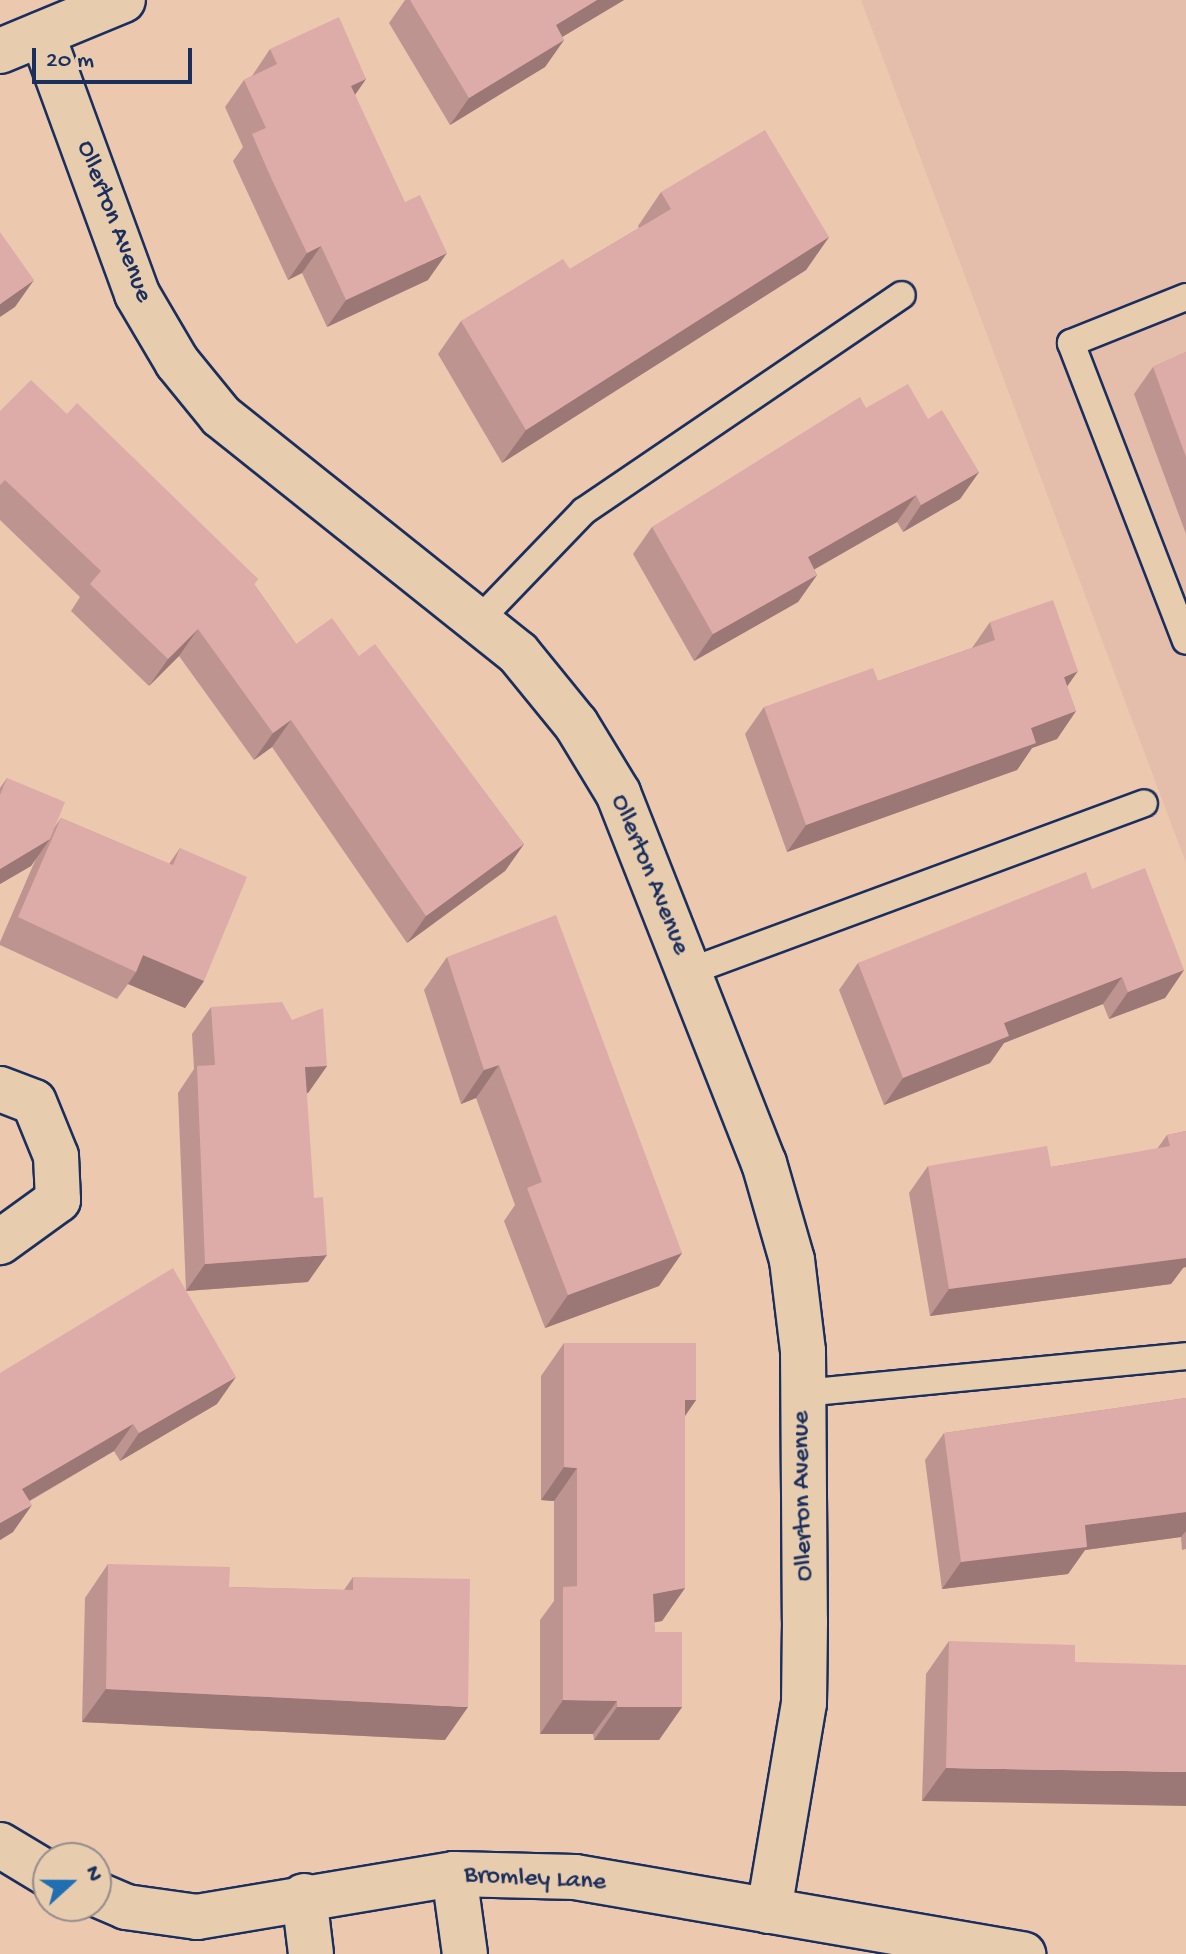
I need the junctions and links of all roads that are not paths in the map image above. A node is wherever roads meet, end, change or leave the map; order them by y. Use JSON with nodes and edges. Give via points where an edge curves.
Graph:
{"nodes":[{"id":1,"x":123,"y":0,"type":"edge"},
{"id":2,"x":42,"y":34,"type":"junction"},
{"id":3,"x":0,"y":51,"type":"edge"},
{"id":4,"x":902,"y":295,"type":"dead end"},
{"id":5,"x":1186,"y":297,"type":"edge"},
{"id":6,"x":480,"y":619,"type":"junction"},
{"id":7,"x":1186,"y":641,"type":"edge"},
{"id":8,"x":1144,"y":803,"type":"dead end"},
{"id":9,"x":688,"y":972,"type":"junction"},
{"id":10,"x":0,"y":1089,"type":"edge"},
{"id":11,"x":0,"y":1242,"type":"edge"},
{"id":12,"x":1186,"y":1356,"type":"edge"},
{"id":13,"x":803,"y":1393,"type":"junction"},
{"id":14,"x":0,"y":1845,"type":"edge"},
{"id":15,"x":32,"y":1864,"type":"edge"},
{"id":16,"x":454,"y":1874,"type":"junction"},
{"id":17,"x":304,"y":1896,"type":"junction"},
{"id":18,"x":112,"y":1901,"type":"edge"},
{"id":19,"x":769,"y":1911,"type":"junction"},
{"id":20,"x":311,"y":1954,"type":"edge"},
{"id":21,"x":465,"y":1954,"type":"edge"},
{"id":22,"x":1023,"y":1954,"type":"edge"}],
"edges":[{"from":1,"to":2,"type":"street"},
{"from":2,"to":3,"type":"street"},
{"from":2,"to":6,"type":"street","name":"Ollerton Avenue","via":[[137,294],[177,362],[221,416]]},
{"from":4,"to":6,"type":"lane","via":[[584,511]]},
{"from":5,"to":7,"type":"lane","via":[[1071,343]]},
{"from":6,"to":9,"type":"street","name":"Ollerton Avenue","via":[[576,724],[618,793]]},
{"from":8,"to":9,"type":"lane"},
{"from":9,"to":13,"type":"street","name":"Ollerton Avenue","via":[[764,1163],[792,1260]]},
{"from":10,"to":11,"type":"street","via":[[34,1102],[56,1156],[58,1200]]},
{"from":12,"to":13,"type":"lane"},
{"from":13,"to":19,"type":"street","name":"Ollerton Avenue","via":[[804,1703]]},
{"from":14,"to":15,"type":"street"},
{"from":16,"to":17,"type":"street","name":"Bromley Lane"},
{"from":16,"to":19,"type":"street","name":"Bromley Lane","via":[[575,1877]]},
{"from":16,"to":21,"type":"street"},
{"from":17,"to":18,"type":"street","name":"Bromley Lane","via":[[197,1917]]},
{"from":17,"to":20,"type":"street"},
{"from":19,"to":22,"type":"street","name":"Bromley Lane"}]}
